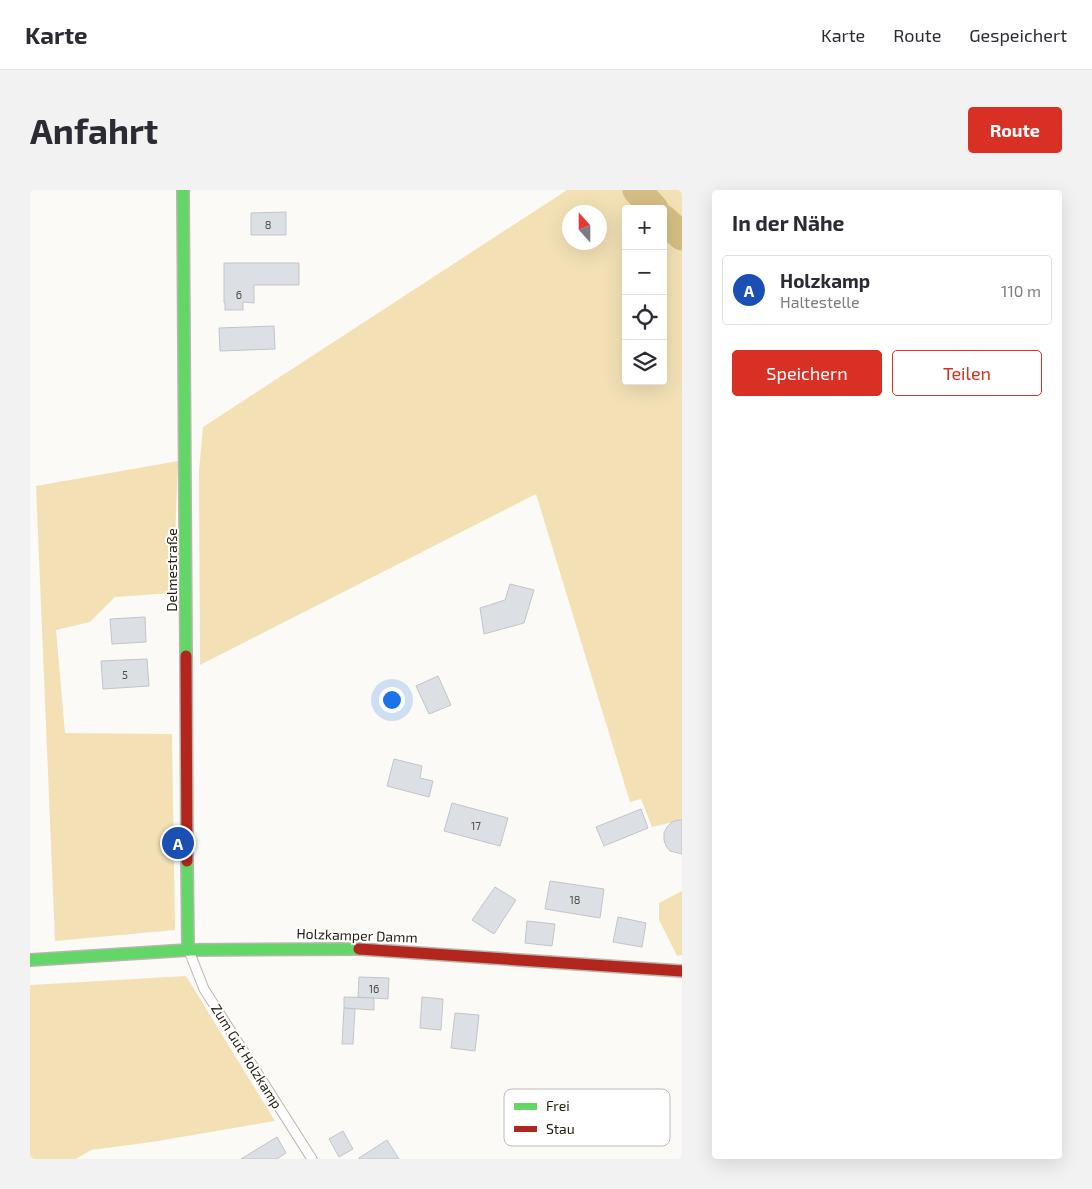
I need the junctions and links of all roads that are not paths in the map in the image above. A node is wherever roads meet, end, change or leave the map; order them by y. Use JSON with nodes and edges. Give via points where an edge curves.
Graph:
{"nodes":[{"id":1,"x":182,"y":190,"type":"edge"},
{"id":2,"x":188,"y":950,"type":"junction"},
{"id":3,"x":30,"y":960,"type":"edge"},
{"id":4,"x":682,"y":971,"type":"edge"},
{"id":5,"x":312,"y":1159,"type":"edge"}],
"edges":[{"from":1,"to":2,"type":"street","name":"Delmestraße"},
{"from":2,"to":3,"type":"street","name":"Holzkamper Damm"},
{"from":2,"to":4,"type":"street","name":"Holzkamper Damm","via":[[351,948]]},
{"from":2,"to":5,"type":"lane","name":"Zum Gut Holzkamp","via":[[204,989]]}]}
